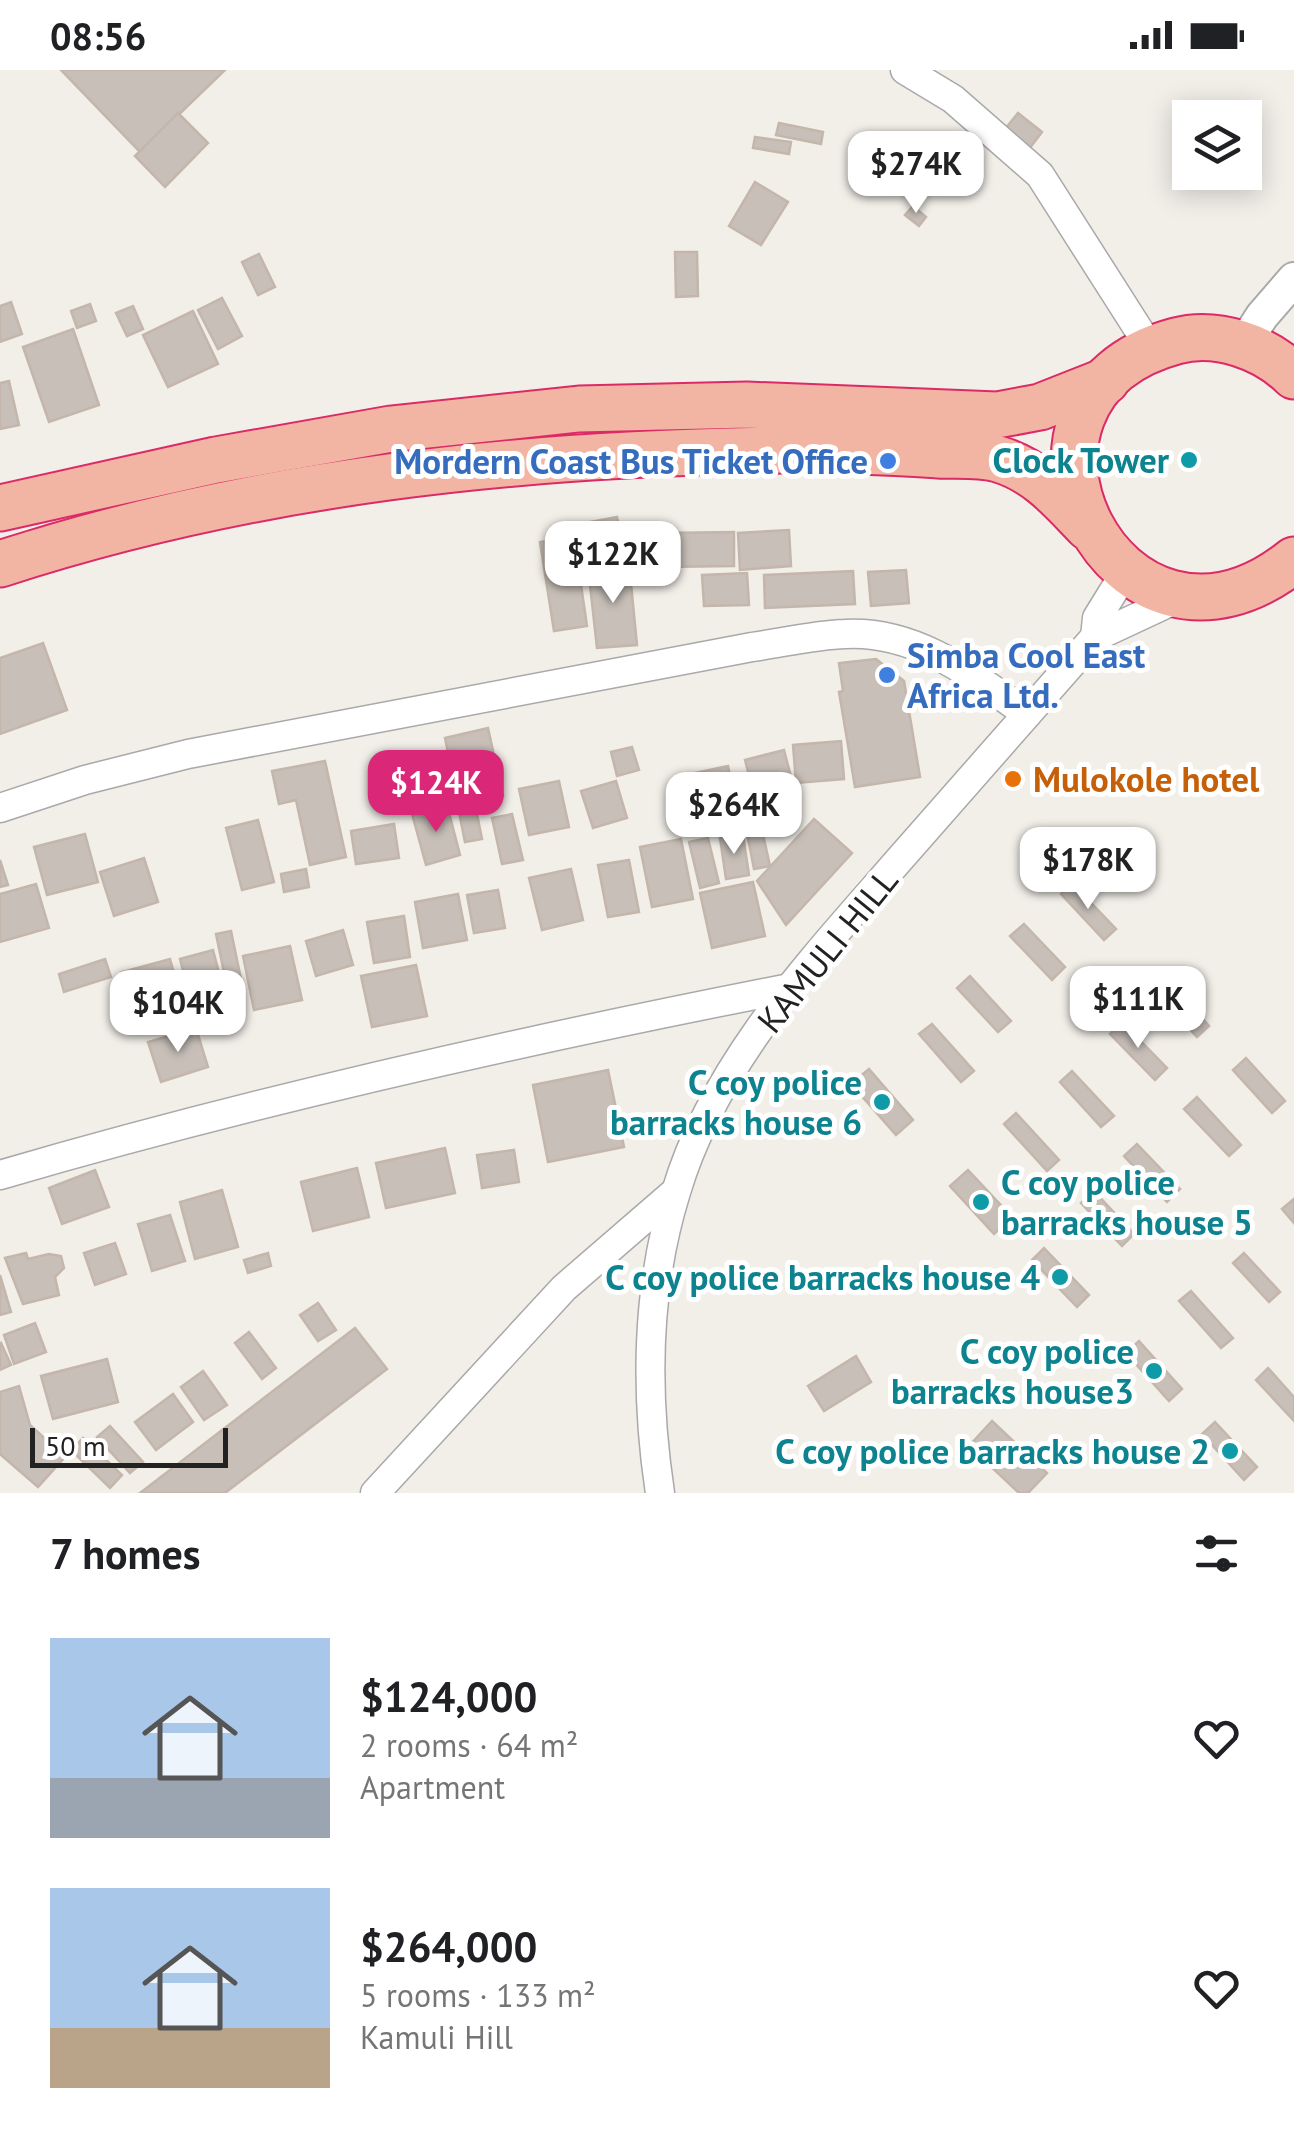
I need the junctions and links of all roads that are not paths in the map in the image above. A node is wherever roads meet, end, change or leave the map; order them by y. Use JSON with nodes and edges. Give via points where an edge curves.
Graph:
{"nodes":[{"id":1,"x":905,"y":70,"type":"edge"},
{"id":2,"x":1294,"y":279,"type":"edge"},
{"id":3,"x":1244,"y":344,"type":"junction"},
{"id":4,"x":1150,"y":348,"type":"junction"},
{"id":5,"x":1294,"y":376,"type":"edge"},
{"id":6,"x":1106,"y":380,"type":"junction"},
{"id":7,"x":0,"y":508,"type":"edge"},
{"id":8,"x":1088,"y":526,"type":"junction"},
{"id":9,"x":1294,"y":560,"type":"edge"},
{"id":10,"x":0,"y":564,"type":"edge"},
{"id":11,"x":1126,"y":571,"type":"junction"},
{"id":12,"x":1185,"y":596,"type":"junction"},
{"id":13,"x":1095,"y":637,"type":"junction"},
{"id":14,"x":1028,"y":714,"type":"junction"},
{"id":15,"x":0,"y":808,"type":"edge"},
{"id":16,"x":790,"y":988,"type":"junction"},
{"id":17,"x":0,"y":1175,"type":"edge"},
{"id":18,"x":675,"y":1192,"type":"junction"},
{"id":19,"x":375,"y":1493,"type":"edge"},
{"id":20,"x":660,"y":1493,"type":"edge"}],
"edges":[{"from":1,"to":4,"type":"street","via":[[953,98],[1040,175]]},
{"from":2,"to":3,"type":"street"},
{"from":3,"to":4,"type":"highway","via":[[1181,339]]},
{"from":3,"to":5,"type":"highway"},
{"from":4,"to":6,"type":"highway"},
{"from":6,"to":7,"type":"highway","via":[[997,416],[728,406],[580,410],[391,429]]},
{"from":6,"to":8,"type":"highway","via":[[1088,406],[1073,466]]},
{"from":8,"to":10,"type":"highway","via":[[1039,477],[994,458],[833,450],[665,452],[354,480],[225,502]]},
{"from":8,"to":11,"type":"highway"},
{"from":9,"to":12,"type":"highway","via":[[1268,580],[1228,595]]},
{"from":11,"to":12,"type":"highway"},
{"from":11,"to":13,"type":"street","name":"KAMULI HILL","via":[[1096,618]]},
{"from":12,"to":13,"type":"street","name":"KAMULI HILL"},
{"from":13,"to":14,"type":"street","name":"KAMULI HILL"},
{"from":14,"to":15,"type":"street","via":[[920,647],[846,634],[188,754]]},
{"from":14,"to":16,"type":"street","name":"KAMULI HILL"},
{"from":16,"to":17,"type":"street","via":[[561,1033],[156,1129]]},
{"from":16,"to":18,"type":"street","name":"KAMULI HILL","via":[[708,1114]]},
{"from":18,"to":19,"type":"street","via":[[564,1288]]},
{"from":18,"to":20,"type":"street","name":"KAMULI HILL","via":[[649,1358]]}]}
